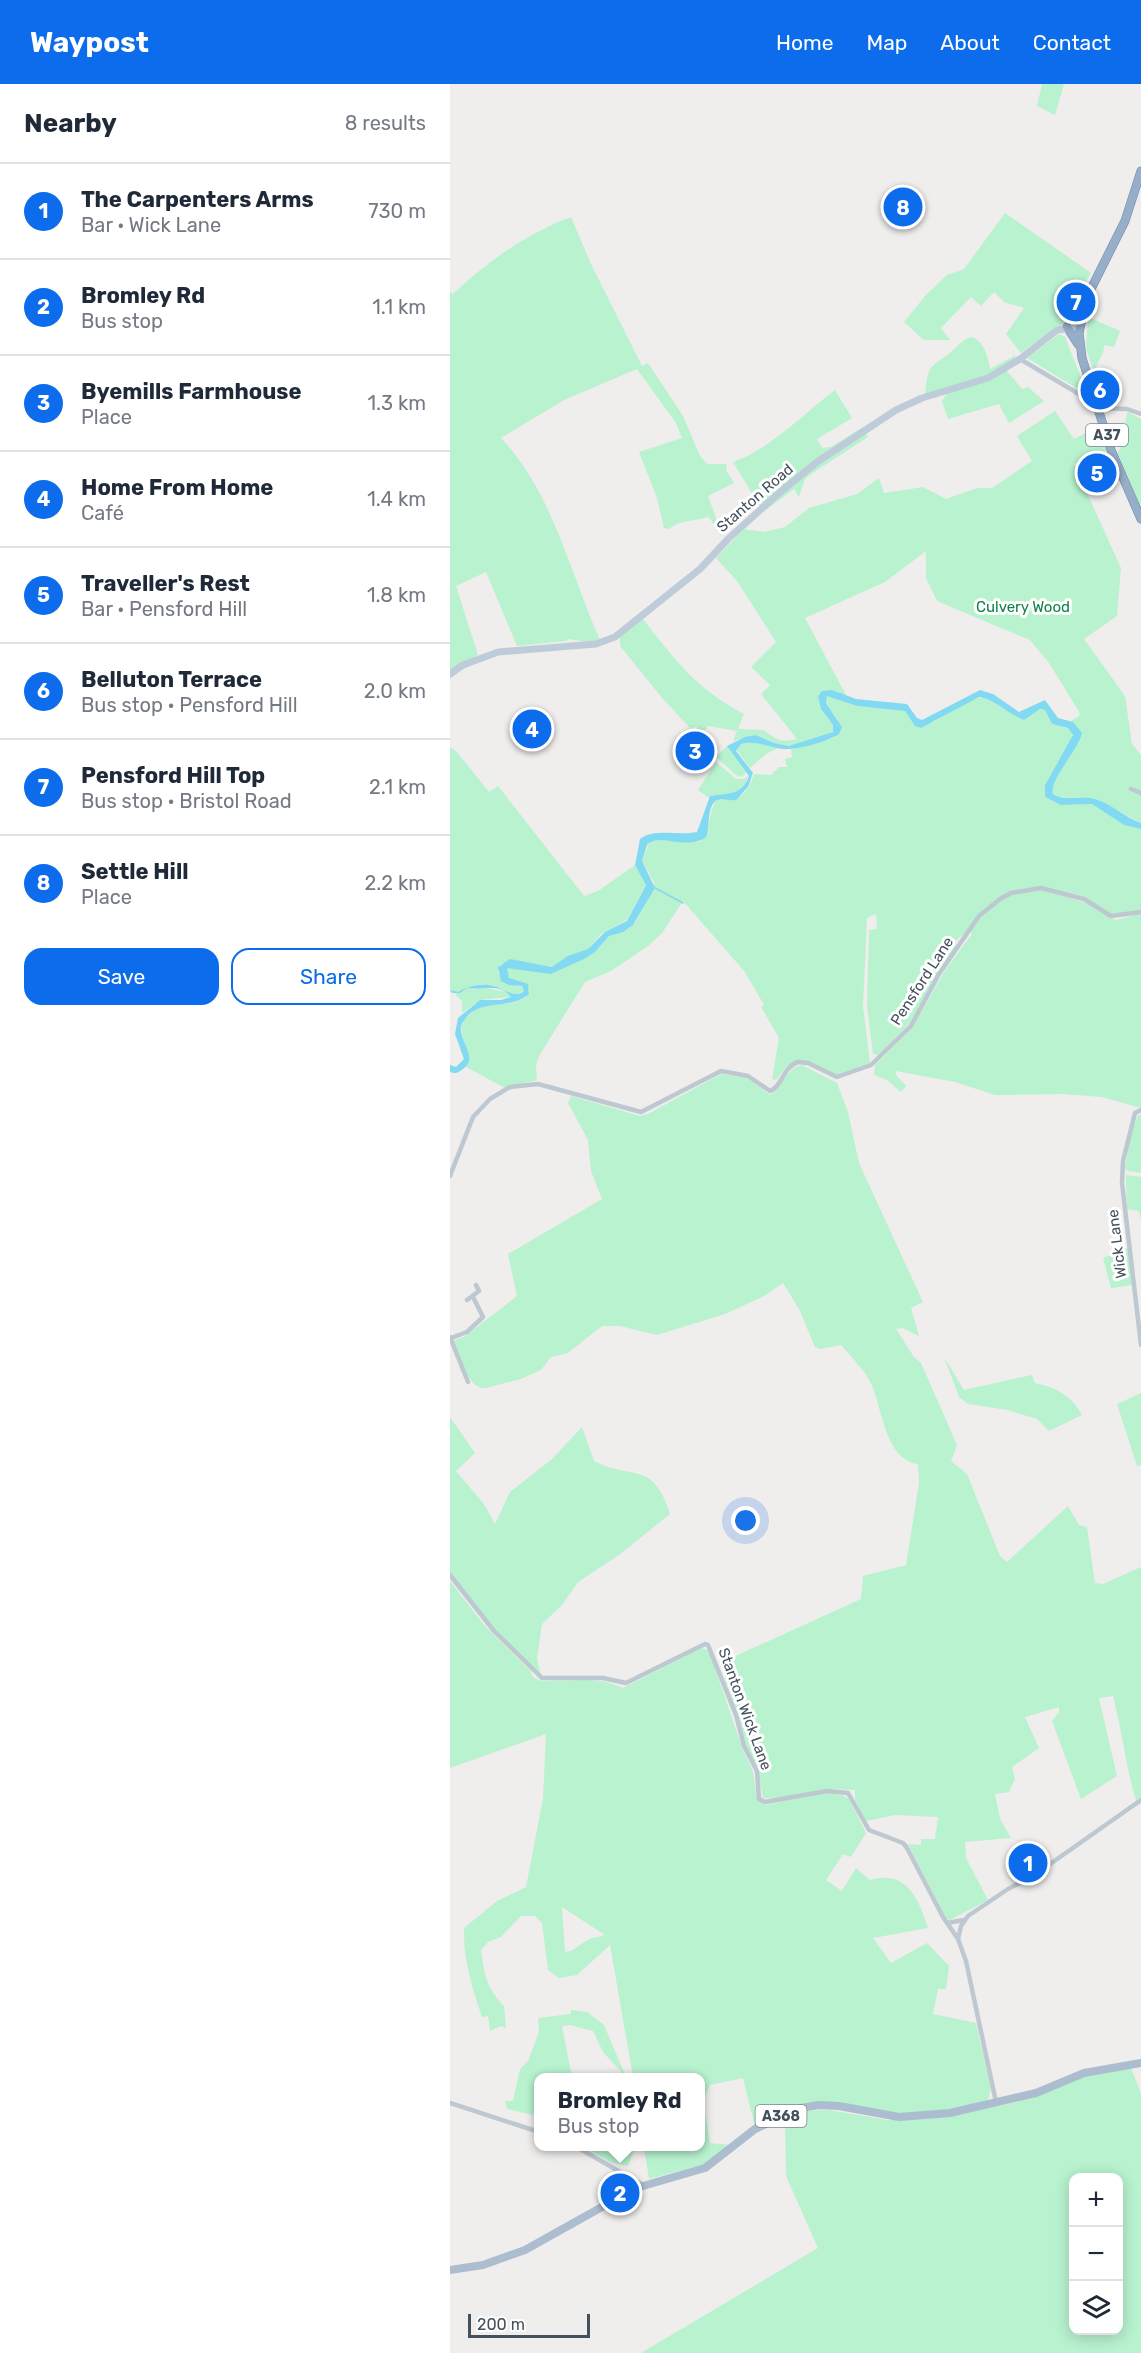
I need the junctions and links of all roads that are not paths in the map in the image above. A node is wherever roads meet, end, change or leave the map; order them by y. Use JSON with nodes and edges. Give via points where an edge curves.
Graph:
{"nodes":[{"id":1,"x":1141,"y":171,"type":"edge"},
{"id":2,"x":1067,"y":327,"type":"junction"},
{"id":3,"x":1079,"y":327,"type":"junction"},
{"id":4,"x":1080,"y":348,"type":"junction"},
{"id":5,"x":1020,"y":359,"type":"junction"},
{"id":6,"x":1089,"y":400,"type":"dead end"},
{"id":7,"x":1099,"y":408,"type":"junction"},
{"id":8,"x":1141,"y":414,"type":"edge"},
{"id":9,"x":1141,"y":519,"type":"edge"},
{"id":10,"x":450,"y":674,"type":"edge"},
{"id":11,"x":1131,"y":789,"type":"dead end"},
{"id":12,"x":1141,"y":793,"type":"edge"},
{"id":13,"x":1141,"y":912,"type":"edge"},
{"id":14,"x":1141,"y":1110,"type":"edge"},
{"id":15,"x":450,"y":1176,"type":"edge"},
{"id":16,"x":476,"y":1285,"type":"dead end"},
{"id":17,"x":473,"y":1296,"type":"junction"},
{"id":18,"x":467,"y":1300,"type":"dead end"},
{"id":19,"x":450,"y":1338,"type":"edge"},
{"id":20,"x":1141,"y":1345,"type":"edge"},
{"id":21,"x":468,"y":1382,"type":"dead end"},
{"id":22,"x":450,"y":1575,"type":"edge"},
{"id":23,"x":1141,"y":1800,"type":"edge"},
{"id":24,"x":964,"y":1920,"type":"junction"},
{"id":25,"x":947,"y":1923,"type":"junction"},
{"id":26,"x":958,"y":1940,"type":"junction"},
{"id":27,"x":1141,"y":2063,"type":"edge"},
{"id":28,"x":996,"y":2102,"type":"junction"},
{"id":29,"x":450,"y":2103,"type":"edge"},
{"id":30,"x":534,"y":2130,"type":"edge"},
{"id":31,"x":584,"y":2151,"type":"edge"},
{"id":32,"x":644,"y":2185,"type":"junction"},
{"id":33,"x":450,"y":2270,"type":"edge"}],
"edges":[{"from":1,"to":3,"type":"highway","number":"A37","via":[[1128,214],[1088,293]]},
{"from":2,"to":3,"type":"main road"},
{"from":2,"to":4,"type":"highway"},
{"from":2,"to":5,"type":"main road","name":"Stanton Road","via":[[1057,330]]},
{"from":3,"to":4,"type":"highway","number":"A37"},
{"from":4,"to":7,"type":"highway","number":"A37"},
{"from":5,"to":6,"type":"street"},
{"from":5,"to":10,"type":"main road","name":"Stanton Road","via":[[988,378],[896,410],[817,462],[728,539],[700,569],[615,637],[596,644],[498,652]]},
{"from":7,"to":8,"type":"street"},
{"from":7,"to":9,"type":"highway","number":"A37","via":[[1119,471]]},
{"from":11,"to":12,"type":"street"},
{"from":13,"to":15,"type":"street","name":"Pensford Lane","via":[[1111,916],[1084,899],[1041,888],[1011,893],[979,916],[939,974],[911,1026],[871,1065],[837,1077],[798,1062],[786,1070],[770,1091],[748,1076],[721,1071],[642,1112],[538,1084],[510,1088],[490,1099],[473,1117]]},
{"from":14,"to":20,"type":"street","name":"Wick Lane","via":[[1135,1113],[1129,1128],[1122,1173]]},
{"from":16,"to":17,"type":"street","via":[[479,1291]]},
{"from":17,"to":18,"type":"street"},
{"from":17,"to":19,"type":"street","via":[[483,1317],[467,1332]]},
{"from":19,"to":21,"type":"street"},
{"from":22,"to":25,"type":"street","name":"Stanton Wick Lane","via":[[494,1630],[542,1678],[594,1678],[626,1683],[708,1645],[736,1714],[747,1756],[757,1772],[759,1799],[765,1802],[827,1791],[848,1793],[869,1830],[903,1843]]},
{"from":23,"to":24,"type":"street"},
{"from":24,"to":25,"type":"street"},
{"from":24,"to":26,"type":"street"},
{"from":25,"to":26,"type":"street"},
{"from":26,"to":28,"type":"street"},
{"from":27,"to":28,"type":"main road","number":"A368","via":[[1084,2073],[1036,2093]]},
{"from":28,"to":32,"type":"main road","number":"A368","via":[[916,2116],[810,2106],[755,2129],[705,2168]]},
{"from":29,"to":30,"type":"street"},
{"from":31,"to":32,"type":"street"},
{"from":32,"to":33,"type":"main road","number":"A368","via":[[525,2250],[483,2265]]}]}
